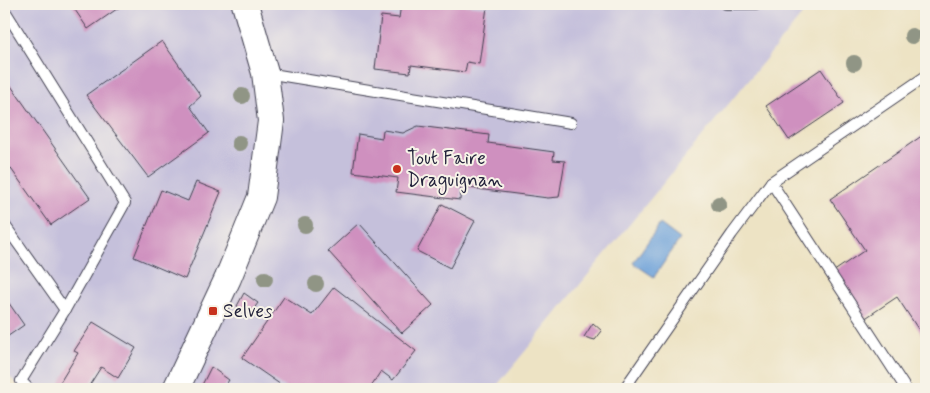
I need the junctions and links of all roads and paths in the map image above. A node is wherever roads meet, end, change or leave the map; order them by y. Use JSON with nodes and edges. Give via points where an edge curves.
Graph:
{"nodes":[{"id":1,"x":245,"y":4,"type":"edge"},
{"id":2,"x":726,"y":4,"type":"edge"},
{"id":3,"x":756,"y":4,"type":"edge"},
{"id":4,"x":4,"y":9,"type":"edge"},
{"id":5,"x":265,"y":73,"type":"junction"},
{"id":6,"x":926,"y":76,"type":"edge"},
{"id":7,"x":571,"y":123,"type":"dead end"},
{"id":8,"x":771,"y":182,"type":"junction"},
{"id":9,"x":4,"y":224,"type":"edge"},
{"id":10,"x":65,"y":310,"type":"junction"},
{"id":11,"x":29,"y":389,"type":"edge"},
{"id":12,"x":176,"y":389,"type":"edge"},
{"id":13,"x":624,"y":389,"type":"edge"},
{"id":14,"x":906,"y":389,"type":"edge"}],
"edges":[{"from":1,"to":5,"type":"street"},
{"from":2,"to":3,"type":"lane"},
{"from":4,"to":10,"type":"lane","via":[[125,203]]},
{"from":5,"to":7,"type":"lane"},
{"from":5,"to":12,"type":"street","via":[[271,121],[261,197],[228,278]]},
{"from":6,"to":8,"type":"lane"},
{"from":8,"to":13,"type":"lane"},
{"from":8,"to":14,"type":"lane"},
{"from":9,"to":10,"type":"lane"},
{"from":10,"to":11,"type":"lane","via":[[20,381]]}]}
